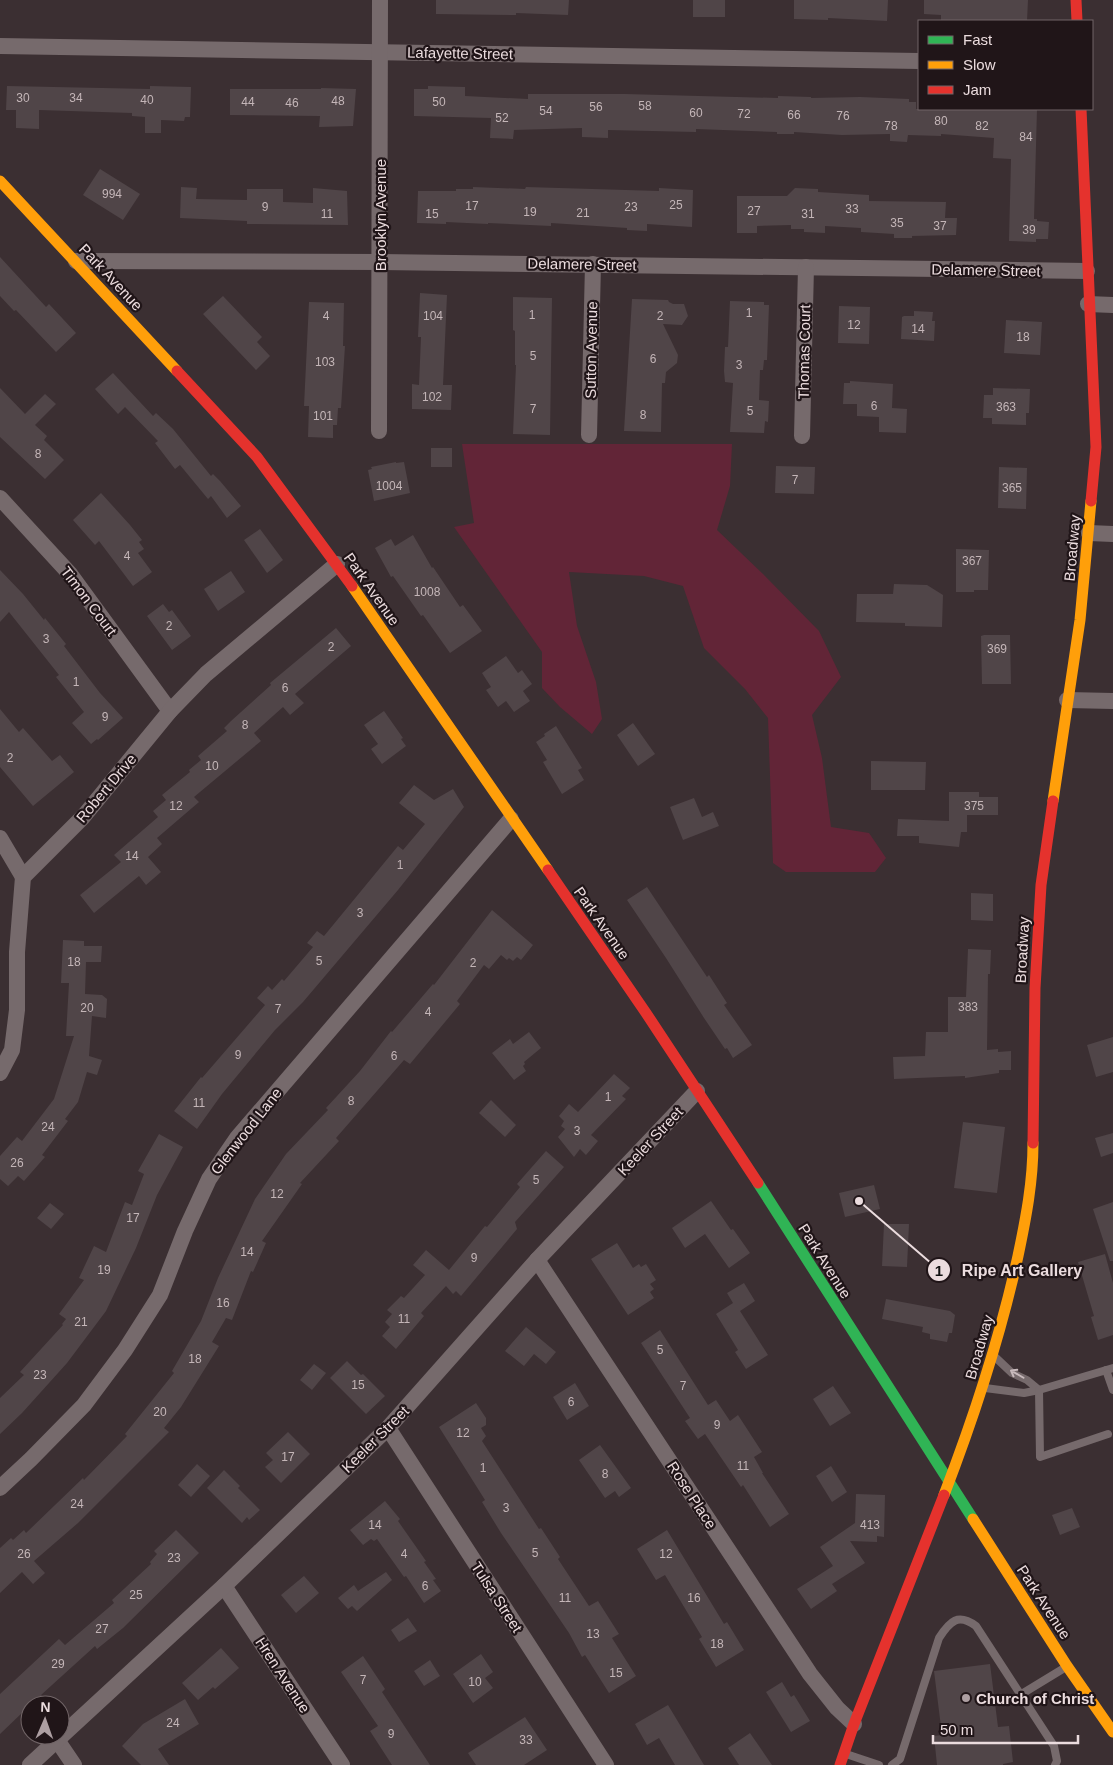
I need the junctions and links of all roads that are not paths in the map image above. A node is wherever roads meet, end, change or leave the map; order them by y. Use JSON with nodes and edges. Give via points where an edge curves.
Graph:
{"nodes":[{"id":1,"x":380,"y":0,"type":"edge"},
{"id":2,"x":1076,"y":0,"type":"edge"},
{"id":3,"x":1077,"y":20,"type":"edge"},
{"id":4,"x":0,"y":46,"type":"edge"},
{"id":5,"x":381,"y":52,"type":"junction"},
{"id":6,"x":918,"y":61,"type":"edge"},
{"id":7,"x":1081,"y":110,"type":"edge"},
{"id":8,"x":1,"y":184,"type":"edge"},
{"id":9,"x":76,"y":261,"type":"junction"},
{"id":10,"x":380,"y":262,"type":"junction"},
{"id":11,"x":593,"y":264,"type":"junction"},
{"id":12,"x":806,"y":267,"type":"junction"},
{"id":13,"x":1087,"y":271,"type":"junction"},
{"id":14,"x":1088,"y":304,"type":"junction"},
{"id":15,"x":1113,"y":305,"type":"edge"},
{"id":16,"x":379,"y":431,"type":"dead end"},
{"id":17,"x":589,"y":435,"type":"dead end"},
{"id":18,"x":802,"y":436,"type":"dead end"},
{"id":19,"x":0,"y":498,"type":"edge"},
{"id":20,"x":1089,"y":533,"type":"junction"},
{"id":21,"x":1113,"y":534,"type":"edge"},
{"id":22,"x":337,"y":564,"type":"junction"},
{"id":23,"x":1067,"y":700,"type":"junction"},
{"id":24,"x":1113,"y":701,"type":"edge"},
{"id":25,"x":170,"y":711,"type":"junction"},
{"id":26,"x":511,"y":819,"type":"junction"},
{"id":27,"x":0,"y":838,"type":"edge"},
{"id":28,"x":23,"y":877,"type":"junction"},
{"id":29,"x":0,"y":1073,"type":"edge"},
{"id":30,"x":697,"y":1091,"type":"junction"},
{"id":31,"x":537,"y":1260,"type":"junction"},
{"id":32,"x":994,"y":1355,"type":"junction"},
{"id":33,"x":1110,"y":1369,"type":"edge"},
{"id":34,"x":983,"y":1388,"type":"junction"},
{"id":35,"x":1039,"y":1390,"type":"junction"},
{"id":36,"x":1113,"y":1390,"type":"edge"},
{"id":37,"x":388,"y":1428,"type":"junction"},
{"id":38,"x":1108,"y":1434,"type":"dead end"},
{"id":39,"x":949,"y":1482,"type":"junction"},
{"id":40,"x":0,"y":1488,"type":"edge"},
{"id":41,"x":224,"y":1586,"type":"junction"},
{"id":42,"x":1068,"y":1666,"type":"junction"},
{"id":43,"x":1020,"y":1695,"type":"junction"},
{"id":44,"x":854,"y":1724,"type":"junction"},
{"id":45,"x":70,"y":1728,"type":"edge"},
{"id":46,"x":1113,"y":1732,"type":"edge"},
{"id":47,"x":52,"y":1745,"type":"edge"},
{"id":48,"x":60,"y":1745,"type":"edge"},
{"id":49,"x":844,"y":1753,"type":"junction"},
{"id":50,"x":602,"y":1764,"type":"edge"},
{"id":51,"x":30,"y":1765,"type":"edge"},
{"id":52,"x":74,"y":1765,"type":"edge"},
{"id":53,"x":342,"y":1765,"type":"edge"},
{"id":54,"x":840,"y":1765,"type":"edge"},
{"id":55,"x":879,"y":1765,"type":"edge"},
{"id":56,"x":892,"y":1765,"type":"edge"},
{"id":57,"x":1055,"y":1765,"type":"edge"}],
"edges":[{"from":1,"to":5,"type":"street","name":"Brooklyn Avenue"},
{"from":2,"to":3,"type":"main road"},
{"from":4,"to":5,"type":"street","name":"Lafayette Street"},
{"from":5,"to":6,"type":"street","name":"Lafayette Street"},
{"from":5,"to":10,"type":"street","name":"Brooklyn Avenue"},
{"from":7,"to":13,"type":"main road","name":"Broadway"},
{"from":8,"to":9,"type":"main road","name":"Park Avenue"},
{"from":9,"to":10,"type":"street","name":"Delamere Street"},
{"from":9,"to":22,"type":"main road","name":"Park Avenue","via":[[257,457]]},
{"from":10,"to":11,"type":"street","name":"Delamere Street"},
{"from":10,"to":16,"type":"street","name":"Brooklyn Avenue"},
{"from":11,"to":12,"type":"street","name":"Delamere Street"},
{"from":11,"to":17,"type":"street","name":"Sutton Avenue"},
{"from":12,"to":13,"type":"street","name":"Delamere Street"},
{"from":12,"to":18,"type":"street","name":"Thomas Court"},
{"from":13,"to":14,"type":"main road","name":"Broadway"},
{"from":14,"to":15,"type":"street"},
{"from":14,"to":20,"type":"main road","name":"Broadway","via":[[1096,447]]},
{"from":19,"to":25,"type":"street","name":"Timon Court","via":[[70,574]]},
{"from":20,"to":21,"type":"street"},
{"from":20,"to":23,"type":"main road","name":"Broadway"},
{"from":22,"to":25,"type":"street","name":"Robert Drive","via":[[206,674]]},
{"from":22,"to":26,"type":"main road","name":"Park Avenue"},
{"from":23,"to":24,"type":"street"},
{"from":23,"to":32,"type":"main road","name":"Broadway","via":[[1037,932],[1033,1167],[1024,1230]]},
{"from":25,"to":28,"type":"street","name":"Robert Drive","via":[[83,817]]},
{"from":26,"to":30,"type":"main road","name":"Park Avenue"},
{"from":26,"to":40,"type":"street","name":"Glenwood Lane","via":[[236,1138],[209,1179],[160,1295],[125,1350],[84,1405]]},
{"from":27,"to":28,"type":"street"},
{"from":28,"to":29,"type":"street","via":[[17,952],[17,1010],[12,1050]]},
{"from":30,"to":31,"type":"street","name":"Keeler Street"},
{"from":30,"to":39,"type":"main road","name":"Park Avenue"},
{"from":31,"to":37,"type":"street","name":"Keeler Street"},
{"from":31,"to":44,"type":"street","name":"Rose Place","via":[[810,1674]]},
{"from":32,"to":34,"type":"main road","name":"Broadway"},
{"from":35,"to":32,"type":"lane","one_way":true,"via":[[1012,1373]]},
{"from":33,"to":35,"type":"lane"},
{"from":33,"to":36,"type":"lane"},
{"from":34,"to":35,"type":"lane","via":[[1024,1393]]},
{"from":34,"to":39,"type":"main road","name":"Broadway"},
{"from":35,"to":38,"type":"lane","via":[[1040,1457]]},
{"from":37,"to":41,"type":"street","name":"Keeler Street"},
{"from":37,"to":50,"type":"street","name":"Tulsa Street"},
{"from":39,"to":42,"type":"main road","name":"Park Avenue"},
{"from":39,"to":44,"type":"main road","name":"Broadway"},
{"from":41,"to":45,"type":"street","name":"Keeler Street"},
{"from":41,"to":53,"type":"street","name":"Hren Avenue"},
{"from":42,"to":43,"type":"lane"},
{"from":42,"to":46,"type":"main road","name":"Park Avenue"},
{"from":43,"to":56,"type":"lane","via":[[976,1626],[966,1620],[948,1624],[939,1638],[900,1758]]},
{"from":43,"to":57,"type":"lane","via":[[1054,1746]]},
{"from":44,"to":49,"type":"main road","name":"Broadway"},
{"from":47,"to":51,"type":"street","name":"Keeler Street"},
{"from":48,"to":52,"type":"street"},
{"from":49,"to":54,"type":"main road","name":"Broadway"},
{"from":49,"to":55,"type":"lane"}]}
